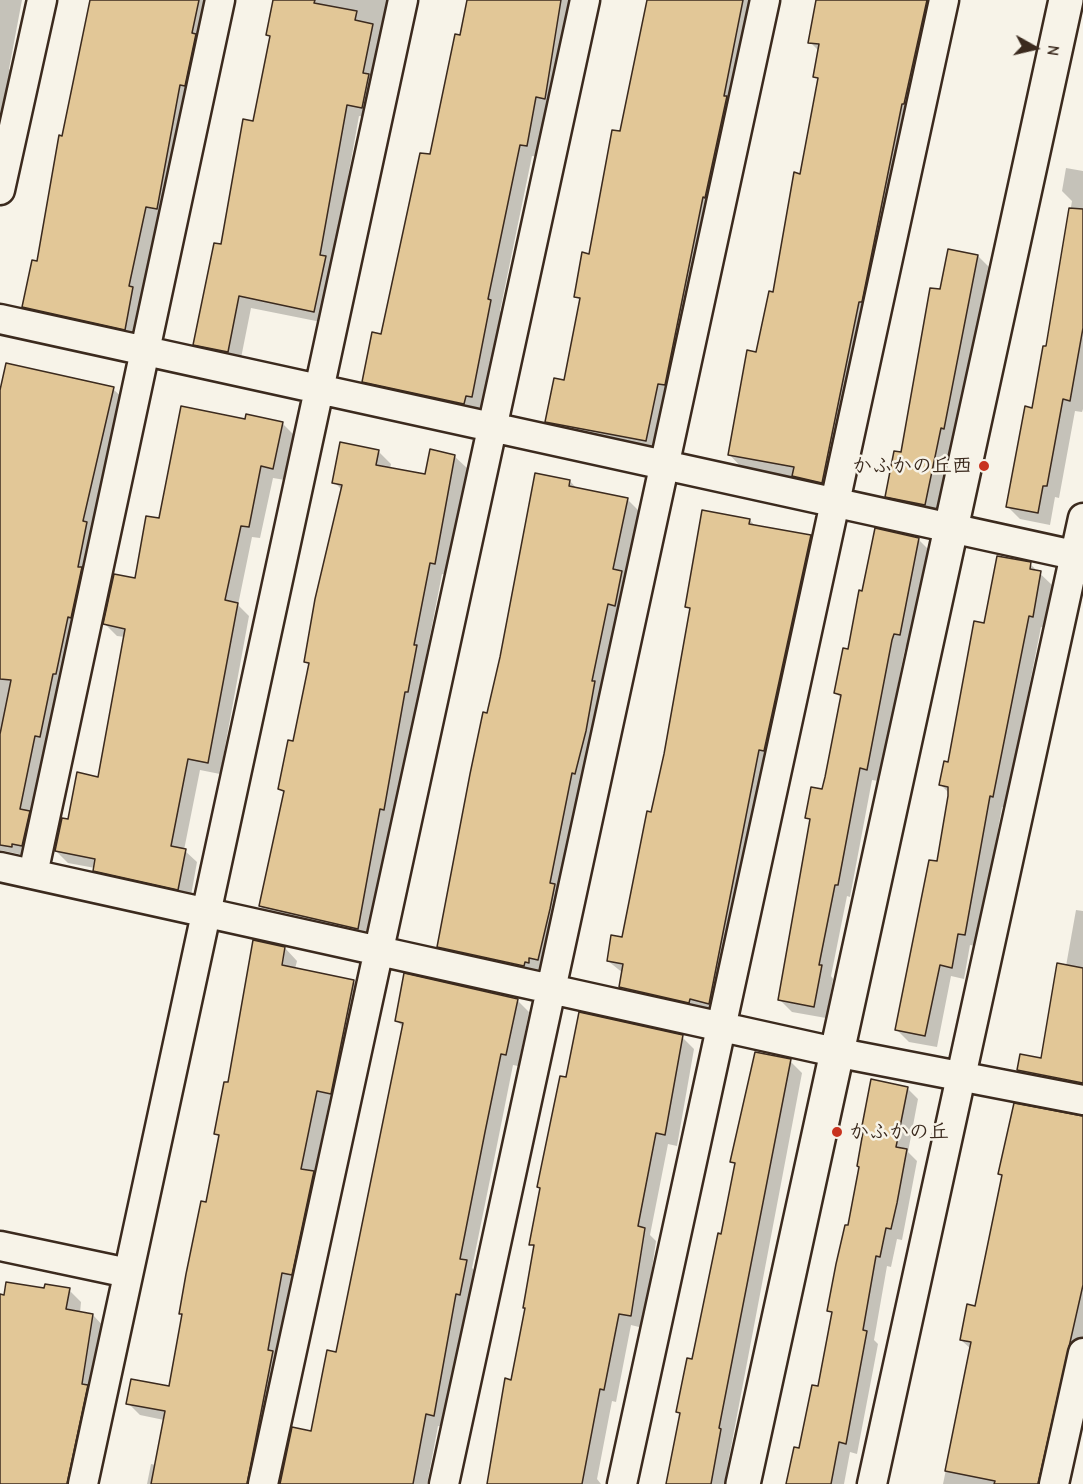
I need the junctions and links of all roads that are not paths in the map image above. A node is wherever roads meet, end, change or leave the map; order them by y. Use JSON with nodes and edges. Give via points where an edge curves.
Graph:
{"nodes":[{"id":1,"x":42,"y":0,"type":"edge"},
{"id":2,"x":220,"y":0,"type":"edge"},
{"id":3,"x":403,"y":0,"type":"edge"},
{"id":4,"x":585,"y":0,"type":"edge"},
{"id":5,"x":765,"y":0,"type":"edge"},
{"id":6,"x":944,"y":0,"type":"edge"},
{"id":7,"x":1066,"y":0,"type":"edge"},
{"id":8,"x":0,"y":190,"type":"edge"},
{"id":9,"x":0,"y":319,"type":"edge"},
{"id":10,"x":145,"y":351,"type":"junction"},
{"id":11,"x":318,"y":390,"type":"junction"},
{"id":12,"x":492,"y":426,"type":"junction"},
{"id":13,"x":663,"y":464,"type":"junction"},
{"id":14,"x":836,"y":502,"type":"junction"},
{"id":15,"x":1083,"y":518,"type":"edge"},
{"id":16,"x":952,"y":528,"type":"junction"},
{"id":17,"x":1079,"y":556,"type":"edge"},
{"id":18,"x":0,"y":867,"type":"edge"},
{"id":19,"x":33,"y":874,"type":"junction"},
{"id":20,"x":206,"y":912,"type":"junction"},
{"id":21,"x":377,"y":951,"type":"junction"},
{"id":22,"x":549,"y":988,"type":"junction"},
{"id":23,"x":723,"y":1026,"type":"junction"},
{"id":24,"x":835,"y":1052,"type":"junction"},
{"id":25,"x":961,"y":1077,"type":"junction"},
{"id":26,"x":1083,"y":1100,"type":"edge"},
{"id":27,"x":0,"y":1246,"type":"edge"},
{"id":28,"x":128,"y":1273,"type":"junction"},
{"id":29,"x":1083,"y":1353,"type":"edge"},
{"id":30,"x":83,"y":1484,"type":"edge"},
{"id":31,"x":263,"y":1484,"type":"edge"},
{"id":32,"x":444,"y":1484,"type":"edge"},
{"id":33,"x":622,"y":1484,"type":"edge"},
{"id":34,"x":743,"y":1484,"type":"edge"},
{"id":35,"x":872,"y":1484,"type":"edge"},
{"id":36,"x":1054,"y":1484,"type":"edge"}],
"edges":[{"from":1,"to":8,"type":"street"},
{"from":2,"to":10,"type":"street"},
{"from":3,"to":11,"type":"street"},
{"from":4,"to":12,"type":"street"},
{"from":5,"to":13,"type":"street"},
{"from":6,"to":14,"type":"street"},
{"from":7,"to":16,"type":"street"},
{"from":9,"to":10,"type":"street"},
{"from":10,"to":11,"type":"street"},
{"from":10,"to":19,"type":"street"},
{"from":11,"to":12,"type":"street"},
{"from":11,"to":20,"type":"street"},
{"from":12,"to":13,"type":"street"},
{"from":12,"to":21,"type":"street"},
{"from":13,"to":14,"type":"street"},
{"from":13,"to":22,"type":"street"},
{"from":14,"to":16,"type":"street"},
{"from":14,"to":23,"type":"street"},
{"from":15,"to":17,"type":"street"},
{"from":16,"to":17,"type":"street"},
{"from":16,"to":24,"type":"street"},
{"from":17,"to":25,"type":"street"},
{"from":18,"to":19,"type":"street"},
{"from":19,"to":20,"type":"street"},
{"from":20,"to":21,"type":"street"},
{"from":20,"to":28,"type":"street"},
{"from":21,"to":22,"type":"street"},
{"from":21,"to":31,"type":"street"},
{"from":22,"to":23,"type":"street"},
{"from":22,"to":32,"type":"street"},
{"from":23,"to":24,"type":"street"},
{"from":23,"to":33,"type":"street"},
{"from":24,"to":25,"type":"street"},
{"from":24,"to":34,"type":"street"},
{"from":25,"to":26,"type":"street"},
{"from":25,"to":35,"type":"street"},
{"from":27,"to":28,"type":"street"},
{"from":28,"to":30,"type":"street"},
{"from":29,"to":36,"type":"street"}]}
